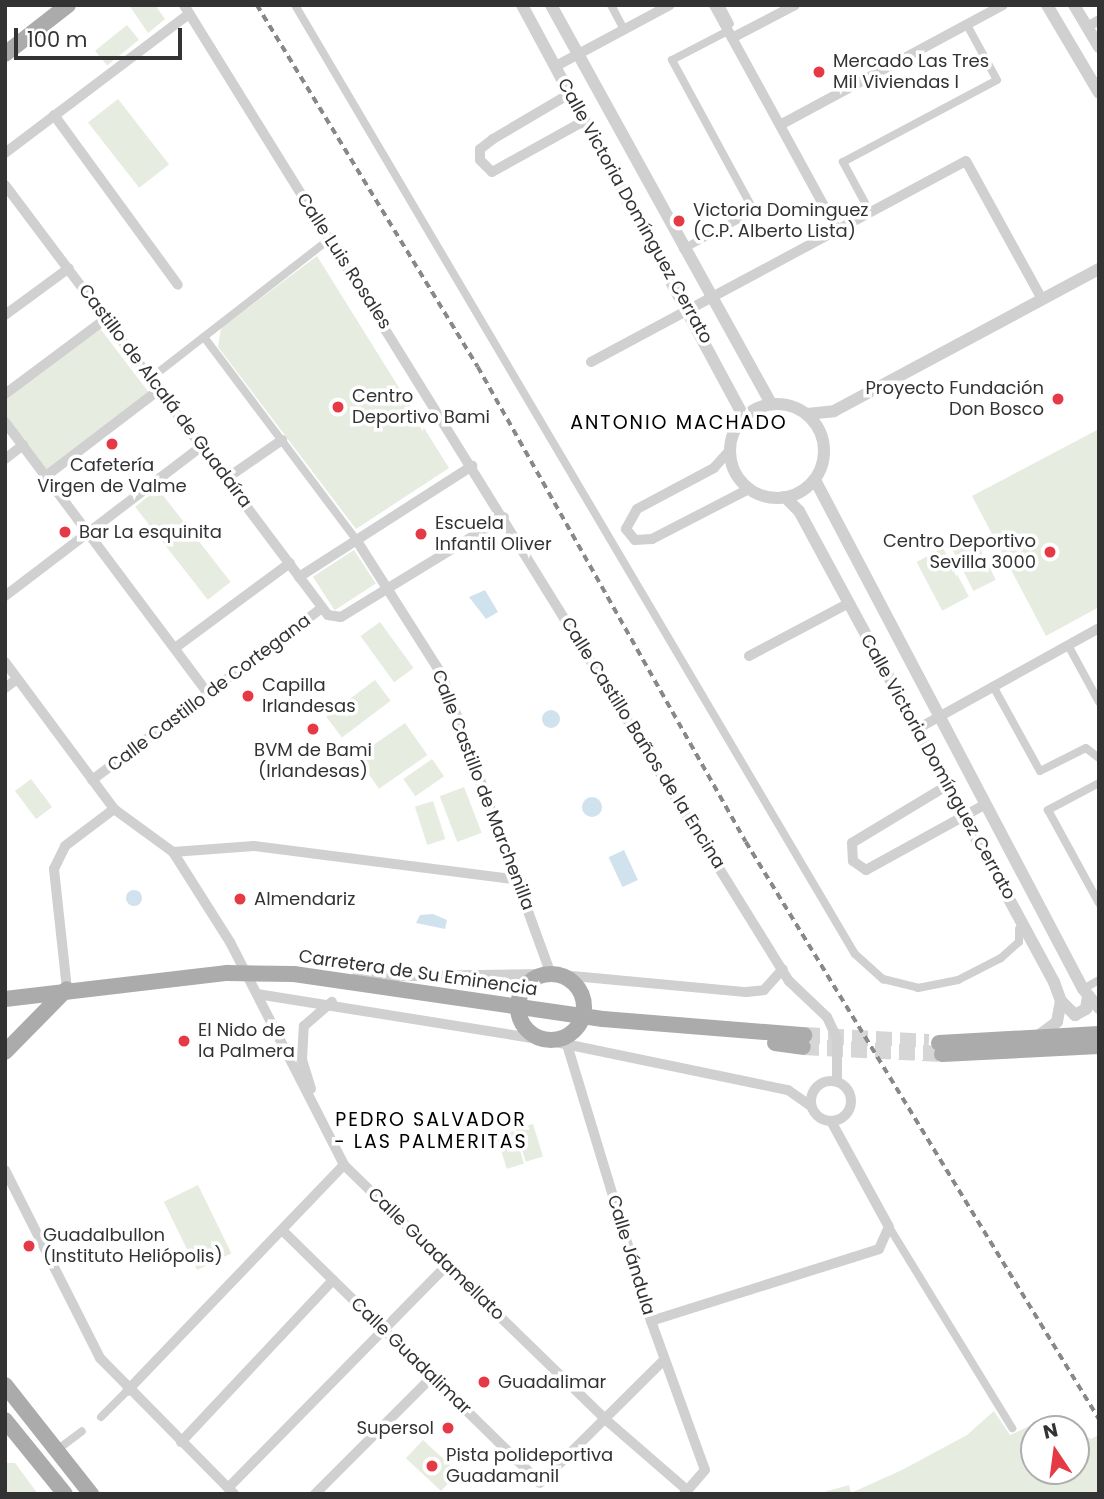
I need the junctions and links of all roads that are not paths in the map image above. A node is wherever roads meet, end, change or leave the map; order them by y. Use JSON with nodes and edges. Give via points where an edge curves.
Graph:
{"nodes":[{"id":1,"x":68,"y":5,"type":"edge"},
{"id":2,"x":76,"y":5,"type":"edge"},
{"id":3,"x":295,"y":5,"type":"edge"},
{"id":4,"x":522,"y":5,"type":"edge"},
{"id":5,"x":551,"y":5,"type":"edge"},
{"id":6,"x":611,"y":5,"type":"edge"},
{"id":7,"x":670,"y":5,"type":"edge"},
{"id":8,"x":714,"y":5,"type":"edge"},
{"id":9,"x":720,"y":5,"type":"edge"},
{"id":10,"x":784,"y":5,"type":"edge"},
{"id":11,"x":795,"y":5,"type":"edge"},
{"id":12,"x":1003,"y":5,"type":"edge"},
{"id":13,"x":1074,"y":5,"type":"edge"},
{"id":14,"x":1048,"y":6,"type":"edge"},
{"id":15,"x":187,"y":9,"type":"edge"},
{"id":16,"x":1099,"y":20,"type":"edge"},
{"id":17,"x":49,"y":22,"type":"junction"},
{"id":18,"x":967,"y":25,"type":"junction"},
{"id":19,"x":1087,"y":27,"type":"junction"},
{"id":20,"x":624,"y":29,"type":"junction"},
{"id":21,"x":730,"y":34,"type":"junction"},
{"id":22,"x":1099,"y":47,"type":"edge"},
{"id":23,"x":5,"y":54,"type":"edge"},
{"id":24,"x":578,"y":55,"type":"junction"},
{"id":25,"x":556,"y":66,"type":"junction"},
{"id":26,"x":571,"y":93,"type":"junction"},
{"id":27,"x":1099,"y":93,"type":"edge"},
{"id":28,"x":54,"y":115,"type":"junction"},
{"id":29,"x":586,"y":120,"type":"junction"},
{"id":30,"x":780,"y":125,"type":"junction"},
{"id":31,"x":5,"y":153,"type":"edge"},
{"id":32,"x":5,"y":185,"type":"edge"},
{"id":33,"x":870,"y":212,"type":"junction"},
{"id":34,"x":837,"y":230,"type":"junction"},
{"id":35,"x":331,"y":238,"type":"junction"},
{"id":36,"x":683,"y":249,"type":"junction"},
{"id":37,"x":69,"y":268,"type":"junction"},
{"id":38,"x":1099,"y":269,"type":"edge"},
{"id":39,"x":178,"y":285,"type":"dead end"},
{"id":40,"x":710,"y":298,"type":"junction"},
{"id":41,"x":1042,"y":299,"type":"junction"},
{"id":42,"x":690,"y":310,"type":"junction"},
{"id":43,"x":5,"y":315,"type":"edge"},
{"id":44,"x":107,"y":318,"type":"junction"},
{"id":45,"x":204,"y":337,"type":"junction"},
{"id":46,"x":591,"y":362,"type":"dead end"},
{"id":47,"x":151,"y":378,"type":"junction"},
{"id":48,"x":160,"y":390,"type":"junction"},
{"id":49,"x":5,"y":394,"type":"edge"},
{"id":50,"x":771,"y":404,"type":"junction"},
{"id":51,"x":834,"y":411,"type":"junction"},
{"id":52,"x":807,"y":414,"type":"junction"},
{"id":53,"x":744,"y":418,"type":"junction"},
{"id":54,"x":5,"y":422,"type":"edge"},
{"id":55,"x":823,"y":438,"type":"junction"},
{"id":56,"x":282,"y":439,"type":"junction"},
{"id":57,"x":23,"y":446,"type":"junction"},
{"id":58,"x":202,"y":446,"type":"junction"},
{"id":59,"x":730,"y":450,"type":"junction"},
{"id":60,"x":5,"y":459,"type":"edge"},
{"id":61,"x":472,"y":466,"type":"junction"},
{"id":62,"x":46,"y":476,"type":"junction"},
{"id":63,"x":227,"y":478,"type":"junction"},
{"id":64,"x":815,"y":480,"type":"junction"},
{"id":65,"x":749,"y":489,"type":"junction"},
{"id":66,"x":785,"y":497,"type":"junction"},
{"id":67,"x":504,"y":517,"type":"junction"},
{"id":68,"x":88,"y":534,"type":"junction"},
{"id":69,"x":357,"y":541,"type":"junction"},
{"id":70,"x":290,"y":563,"type":"junction"},
{"id":71,"x":299,"y":577,"type":"junction"},
{"id":72,"x":388,"y":589,"type":"junction"},
{"id":73,"x":5,"y":596,"type":"edge"},
{"id":74,"x":849,"y":603,"type":"junction"},
{"id":75,"x":322,"y":608,"type":"junction"},
{"id":76,"x":1099,"y":628,"type":"edge"},
{"id":77,"x":1068,"y":645,"type":"junction"},
{"id":78,"x":175,"y":648,"type":"junction"},
{"id":79,"x":749,"y":656,"type":"dead end"},
{"id":80,"x":5,"y":662,"type":"edge"},
{"id":81,"x":17,"y":679,"type":"junction"},
{"id":82,"x":993,"y":686,"type":"junction"},
{"id":83,"x":5,"y":688,"type":"edge"},
{"id":84,"x":1096,"y":692,"type":"edge"},
{"id":85,"x":208,"y":693,"type":"junction"},
{"id":86,"x":1099,"y":702,"type":"edge"},
{"id":87,"x":937,"y":717,"type":"junction"},
{"id":88,"x":917,"y":729,"type":"junction"},
{"id":89,"x":1099,"y":758,"type":"edge"},
{"id":90,"x":92,"y":780,"type":"junction"},
{"id":91,"x":1099,"y":783,"type":"edge"},
{"id":92,"x":948,"y":785,"type":"junction"},
{"id":93,"x":984,"y":805,"type":"junction"},
{"id":94,"x":114,"y":809,"type":"junction"},
{"id":95,"x":964,"y":815,"type":"junction"},
{"id":96,"x":173,"y":852,"type":"junction"},
{"id":97,"x":521,"y":880,"type":"junction"},
{"id":98,"x":1099,"y":903,"type":"edge"},
{"id":99,"x":1019,"y":929,"type":"dead end"},
{"id":100,"x":783,"y":969,"type":"junction"},
{"id":101,"x":245,"y":972,"type":"junction"},
{"id":102,"x":551,"y":974,"type":"junction"},
{"id":103,"x":340,"y":978,"type":"junction"},
{"id":104,"x":1099,"y":980,"type":"edge"},
{"id":105,"x":67,"y":989,"type":"junction"},
{"id":106,"x":1086,"y":993,"type":"junction"},
{"id":107,"x":257,"y":994,"type":"junction"},
{"id":108,"x":5,"y":999,"type":"edge"},
{"id":109,"x":333,"y":1002,"type":"junction"},
{"id":110,"x":1060,"y":1002,"type":"junction"},
{"id":111,"x":517,"y":1006,"type":"junction"},
{"id":112,"x":1099,"y":1008,"type":"edge"},
{"id":113,"x":583,"y":1016,"type":"junction"},
{"id":114,"x":1099,"y":1034,"type":"edge"},
{"id":115,"x":1037,"y":1038,"type":"junction"},
{"id":116,"x":542,"y":1040,"type":"junction"},
{"id":117,"x":804,"y":1041,"type":"tunnel mouth"},
{"id":118,"x":566,"y":1043,"type":"junction"},
{"id":119,"x":1099,"y":1046,"type":"edge"},
{"id":120,"x":5,"y":1052,"type":"edge"},
{"id":121,"x":837,"y":1082,"type":"junction"},
{"id":122,"x":811,"y":1106,"type":"junction"},
{"id":123,"x":319,"y":1115,"type":"junction"},
{"id":124,"x":831,"y":1121,"type":"junction"},
{"id":125,"x":344,"y":1165,"type":"junction"},
{"id":126,"x":5,"y":1170,"type":"edge"},
{"id":127,"x":889,"y":1227,"type":"junction"},
{"id":128,"x":282,"y":1230,"type":"junction"},
{"id":129,"x":447,"y":1265,"type":"junction"},
{"id":130,"x":333,"y":1280,"type":"junction"},
{"id":131,"x":651,"y":1321,"type":"junction"},
{"id":132,"x":384,"y":1330,"type":"junction"},
{"id":133,"x":664,"y":1360,"type":"junction"},
{"id":134,"x":432,"y":1377,"type":"junction"},
{"id":135,"x":5,"y":1385,"type":"edge"},
{"id":136,"x":127,"y":1391,"type":"junction"},
{"id":137,"x":101,"y":1417,"type":"dead end"},
{"id":138,"x":605,"y":1419,"type":"junction"},
{"id":139,"x":7,"y":1427,"type":"edge"},
{"id":140,"x":1012,"y":1428,"type":"dead end"},
{"id":141,"x":82,"y":1431,"type":"dead end"},
{"id":142,"x":181,"y":1442,"type":"junction"},
{"id":143,"x":57,"y":1450,"type":"junction"},
{"id":144,"x":231,"y":1491,"type":"edge"},
{"id":145,"x":686,"y":1492,"type":"edge"},
{"id":146,"x":65,"y":1494,"type":"edge"},
{"id":147,"x":91,"y":1494,"type":"edge"},
{"id":148,"x":315,"y":1494,"type":"edge"}],
"edges":[{"from":1,"to":17,"type":"main road"},
{"from":2,"to":17,"type":"main road"},
{"from":3,"to":99,"type":"street","via":[[855,954],[883,979],[918,988],[958,980],[1000,958],[1018,942]]},
{"from":4,"to":25,"type":"street","name":"Calle Victoria Domínguez Cerrato"},
{"from":5,"to":24,"type":"street","name":"Calle Victoria Domínguez Cerrato"},
{"from":6,"to":20,"type":"street"},
{"from":7,"to":20,"type":"street"},
{"from":8,"to":21,"type":"street"},
{"from":9,"to":10,"type":"street","via":[[734,32]]},
{"from":11,"to":21,"type":"street"},
{"from":12,"to":18,"type":"street"},
{"from":13,"to":19,"type":"street"},
{"from":14,"to":27,"type":"street"},
{"from":15,"to":28,"type":"street"},
{"from":15,"to":35,"type":"street","name":"Calle Luis Rosales"},
{"from":16,"to":19,"type":"street"},
{"from":17,"to":23,"type":"main road"},
{"from":18,"to":30,"type":"street"},
{"from":18,"to":33,"type":"street","via":[[997,80],[843,162]]},
{"from":19,"to":22,"type":"street"},
{"from":20,"to":24,"type":"street"},
{"from":21,"to":30,"type":"street"},
{"from":21,"to":36,"type":"street","via":[[673,60],[754,211]]},
{"from":24,"to":25,"type":"street"},
{"from":24,"to":36,"type":"street","name":"Calle Victoria Domínguez Cerrato"},
{"from":25,"to":26,"type":"street","name":"Calle Victoria Domínguez Cerrato"},
{"from":26,"to":29,"type":"street","name":"Calle Victoria Domínguez Cerrato"},
{"from":26,"to":29,"type":"street","via":[[493,139],[480,149],[480,160],[492,172]]},
{"from":28,"to":31,"type":"street"},
{"from":28,"to":39,"type":"street"},
{"from":29,"to":42,"type":"street","name":"Calle Victoria Domínguez Cerrato"},
{"from":30,"to":34,"type":"street"},
{"from":32,"to":37,"type":"street","name":"Castillo de Alcalá de Guadaíra"},
{"from":33,"to":34,"type":"street"},
{"from":33,"to":41,"type":"street","via":[[966,161]]},
{"from":34,"to":40,"type":"street"},
{"from":35,"to":45,"type":"street"},
{"from":35,"to":61,"type":"street","name":"Calle Luis Rosales"},
{"from":36,"to":40,"type":"street","name":"Calle Victoria Domínguez Cerrato"},
{"from":37,"to":43,"type":"street"},
{"from":37,"to":44,"type":"street","name":"Castillo de Alcalá de Guadaíra"},
{"from":38,"to":41,"type":"street"},
{"from":40,"to":42,"type":"street"},
{"from":40,"to":50,"type":"street","name":"Calle Victoria Domínguez Cerrato"},
{"from":41,"to":51,"type":"street"},
{"from":42,"to":46,"type":"street"},
{"from":42,"to":53,"type":"street","name":"Calle Victoria Domínguez Cerrato"},
{"from":44,"to":47,"type":"street","name":"Castillo de Alcalá de Guadaíra"},
{"from":44,"to":49,"type":"street"},
{"from":45,"to":47,"type":"street"},
{"from":45,"to":56,"type":"street"},
{"from":47,"to":48,"type":"street","name":"Castillo de Alcalá de Guadaíra"},
{"from":48,"to":58,"type":"street","name":"Castillo de Alcalá de Guadaíra"},
{"from":48,"to":62,"type":"street"},
{"from":50,"to":52,"type":"street"},
{"from":50,"to":53,"type":"street"},
{"from":51,"to":52,"type":"street"},
{"from":51,"to":55,"type":"street"},
{"from":52,"to":55,"type":"street"},
{"from":53,"to":59,"type":"street"},
{"from":54,"to":57,"type":"street"},
{"from":55,"to":64,"type":"street"},
{"from":56,"to":63,"type":"street"},
{"from":56,"to":69,"type":"street"},
{"from":57,"to":60,"type":"street"},
{"from":57,"to":62,"type":"street"},
{"from":58,"to":63,"type":"street","name":"Castillo de Alcalá de Guadaíra"},
{"from":58,"to":68,"type":"street"},
{"from":59,"to":65,"type":"street","via":[[735,472]]},
{"from":59,"to":65,"type":"street","via":[[714,468],[637,509],[626,529],[635,540],[652,539]]},
{"from":61,"to":67,"type":"street","name":"Calle Luis Rosales"},
{"from":61,"to":69,"type":"street"},
{"from":62,"to":68,"type":"street"},
{"from":63,"to":70,"type":"street","name":"Castillo de Alcalá de Guadaíra"},
{"from":64,"to":66,"type":"street"},
{"from":64,"to":87,"type":"street","name":"Calle Victoria Domínguez Cerrato"},
{"from":65,"to":66,"type":"street"},
{"from":66,"to":74,"type":"street","name":"Calle Victoria Domínguez Cerrato","via":[[799,511]]},
{"from":67,"to":72,"type":"street","name":"Calle Castillo de Cortegana"},
{"from":67,"to":100,"type":"street","name":"Calle Castillo Baños de la Encina"},
{"from":68,"to":73,"type":"street"},
{"from":68,"to":78,"type":"street"},
{"from":69,"to":71,"type":"street"},
{"from":69,"to":72,"type":"street","name":"Calle Castillo de Marchenilla"},
{"from":70,"to":71,"type":"street","name":"Castillo de Alcalá de Guadaíra"},
{"from":70,"to":78,"type":"street"},
{"from":71,"to":75,"type":"street","name":"Castillo de Alcalá de Guadaíra"},
{"from":72,"to":75,"type":"street","name":"Calle Castillo de Cortegana","via":[[341,617]]},
{"from":72,"to":97,"type":"street","name":"Calle Castillo de Marchenilla","via":[[442,676]]},
{"from":74,"to":79,"type":"street"},
{"from":74,"to":88,"type":"street","name":"Calle Victoria Domínguez Cerrato"},
{"from":75,"to":85,"type":"street","name":"Calle Castillo de Cortegana"},
{"from":76,"to":77,"type":"street"},
{"from":77,"to":82,"type":"street"},
{"from":77,"to":84,"type":"street"},
{"from":78,"to":85,"type":"street"},
{"from":80,"to":81,"type":"street"},
{"from":81,"to":83,"type":"street"},
{"from":81,"to":90,"type":"street"},
{"from":82,"to":87,"type":"street"},
{"from":82,"to":89,"type":"street","via":[[1040,771],[1086,748]]},
{"from":84,"to":86,"type":"street"},
{"from":85,"to":90,"type":"street","name":"Calle Castillo de Cortegana"},
{"from":87,"to":88,"type":"street"},
{"from":87,"to":93,"type":"street","name":"Calle Victoria Domínguez Cerrato"},
{"from":88,"to":92,"type":"street","name":"Calle Victoria Domínguez Cerrato"},
{"from":90,"to":94,"type":"street"},
{"from":91,"to":98,"type":"street","via":[[1048,810]]},
{"from":92,"to":95,"type":"street","name":"Calle Victoria Domínguez Cerrato"},
{"from":92,"to":95,"type":"street","via":[[852,843],[853,861],[866,870]]},
{"from":93,"to":95,"type":"street"},
{"from":93,"to":106,"type":"street","name":"Calle Victoria Domínguez Cerrato"},
{"from":94,"to":96,"type":"street"},
{"from":94,"to":105,"type":"street","via":[[65,846],[54,869]]},
{"from":95,"to":110,"type":"street","name":"Calle Victoria Domínguez Cerrato"},
{"from":96,"to":97,"type":"street","via":[[254,846]]},
{"from":96,"to":101,"type":"street","name":"Calle Guadamellato"},
{"from":97,"to":102,"type":"street","name":"Calle Castillo de Marchenilla"},
{"from":100,"to":102,"type":"street","via":[[764,990],[746,992]]},
{"from":100,"to":121,"type":"street","name":"Calle Castillo Baños de la Encina","via":[[827,1017],[837,1038]]},
{"from":101,"to":103,"type":"main road","name":"Carretera de Su Eminencia"},
{"from":101,"to":105,"type":"main road","name":"Carretera de Su Eminencia"},
{"from":101,"to":107,"type":"street","name":"Calle Guadamellato"},
{"from":102,"to":103,"type":"street"},
{"from":102,"to":111,"type":"main road","via":[[527,983]]},
{"from":102,"to":113,"type":"main road","via":[[580,990]]},
{"from":103,"to":111,"type":"main road","name":"Carretera de Su Eminencia"},
{"from":104,"to":106,"type":"street"},
{"from":105,"to":108,"type":"main road","name":"Carretera de Su Eminencia"},
{"from":105,"to":120,"type":"main road"},
{"from":106,"to":110,"type":"street","via":[[1086,1009],[1075,1015]]},
{"from":106,"to":112,"type":"street","name":"Calle Victoria Domínguez Cerrato"},
{"from":107,"to":109,"type":"street"},
{"from":107,"to":123,"type":"street","name":"Calle Guadamellato"},
{"from":109,"to":116,"type":"street"},
{"from":109,"to":123,"type":"street","via":[[309,1017],[302,1036]]},
{"from":110,"to":115,"type":"street","via":[[1057,1022]]},
{"from":111,"to":113,"type":"main road","name":"Carretera de Su Eminencia"},
{"from":111,"to":116,"type":"main road","via":[[523,1027]]},
{"from":113,"to":117,"type":"main road","name":"Carretera de Su Eminencia"},
{"from":113,"to":118,"type":"main road"},
{"from":114,"to":115,"type":"main road"},
{"from":115,"to":119,"type":"main road","via":[[940,1049]]},
{"from":116,"to":118,"type":"main road"},
{"from":118,"to":122,"type":"street","via":[[788,1090]]},
{"from":118,"to":131,"type":"street","name":"Calle Jándula"},
{"from":121,"to":122,"type":"street","via":[[815,1087]]},
{"from":121,"to":124,"type":"street","via":[[849,1092],[850,1105]]},
{"from":122,"to":124,"type":"street"},
{"from":123,"to":125,"type":"street","name":"Calle Guadamellato"},
{"from":124,"to":127,"type":"street"},
{"from":125,"to":128,"type":"street"},
{"from":125,"to":129,"type":"street","name":"Calle Guadamellato"},
{"from":126,"to":136,"type":"street","via":[[100,1358]]},
{"from":127,"to":131,"type":"street","via":[[879,1249]]},
{"from":127,"to":140,"type":"street"},
{"from":128,"to":130,"type":"street","name":"Calle Guadalimar"},
{"from":128,"to":136,"type":"street"},
{"from":129,"to":132,"type":"street"},
{"from":129,"to":138,"type":"street","name":"Calle Guadamellato"},
{"from":130,"to":132,"type":"street","name":"Calle Guadalimar"},
{"from":130,"to":142,"type":"street"},
{"from":131,"to":133,"type":"street","name":"Calle Jándula"},
{"from":132,"to":134,"type":"street","name":"Calle Guadalimar"},
{"from":132,"to":144,"type":"street"},
{"from":133,"to":138,"type":"street"},
{"from":133,"to":145,"type":"street","name":"Calle Jándula","via":[[705,1469]]},
{"from":134,"to":138,"type":"street","name":"Calle Guadalimar","via":[[540,1483]]},
{"from":134,"to":148,"type":"street"},
{"from":135,"to":143,"type":"main road"},
{"from":136,"to":137,"type":"street"},
{"from":136,"to":142,"type":"street"},
{"from":138,"to":145,"type":"street","name":"Calle Guadamellato"},
{"from":139,"to":146,"type":"main road"},
{"from":141,"to":143,"type":"street"},
{"from":142,"to":144,"type":"street"},
{"from":143,"to":147,"type":"main road"}]}
